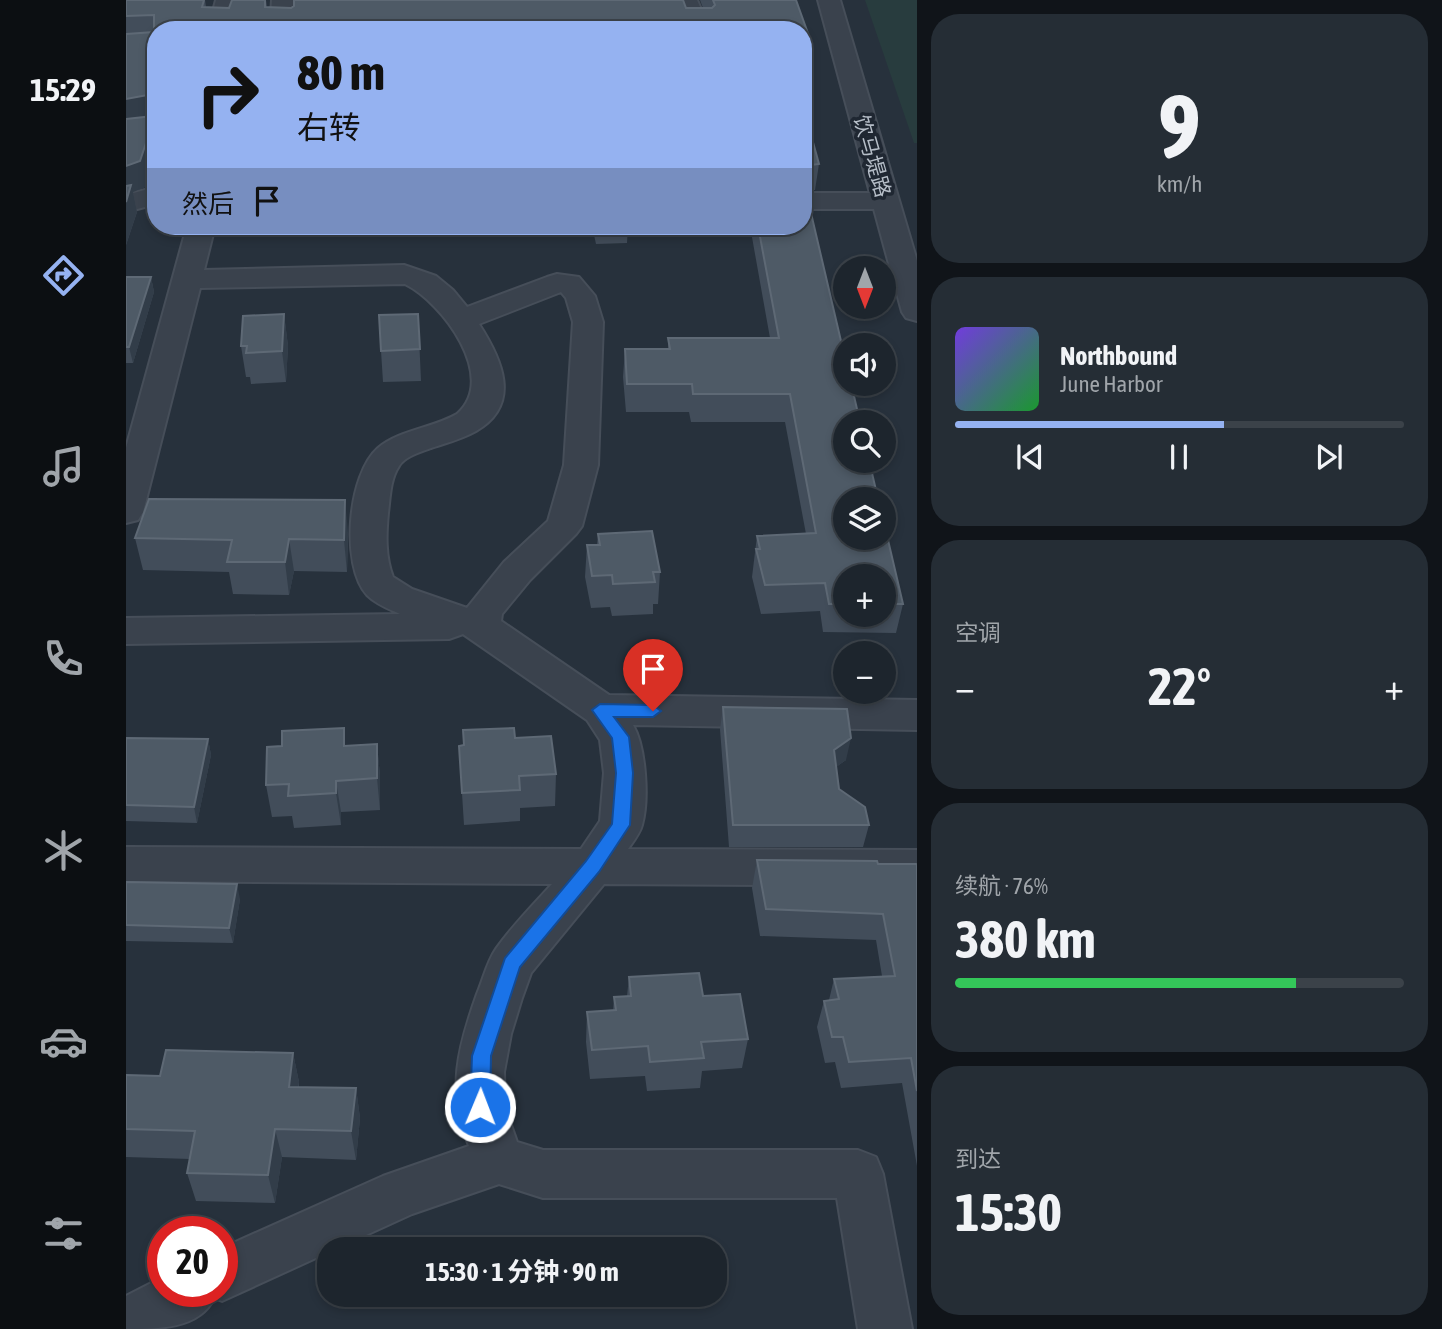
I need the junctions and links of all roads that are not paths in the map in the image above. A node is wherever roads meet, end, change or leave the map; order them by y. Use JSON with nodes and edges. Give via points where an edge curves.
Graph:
{"nodes":[{"id":1,"x":228,"y":0,"type":"edge"},
{"id":2,"x":284,"y":0,"type":"edge"},
{"id":3,"x":686,"y":0,"type":"edge"},
{"id":4,"x":828,"y":0,"type":"edge"},
{"id":5,"x":222,"y":21,"type":"edge"},
{"id":6,"x":283,"y":21,"type":"edge"},
{"id":7,"x":694,"y":21,"type":"edge"},
{"id":8,"x":147,"y":198,"type":"edge"},
{"id":9,"x":812,"y":201,"type":"edge"},
{"id":10,"x":885,"y":201,"type":"junction"},
{"id":11,"x":126,"y":204,"type":"edge"},
{"id":12,"x":199,"y":235,"type":"edge"},
{"id":13,"x":187,"y":279,"type":"junction"},
{"id":14,"x":917,"y":312,"type":"edge"},
{"id":15,"x":461,"y":320,"type":"junction"},
{"id":16,"x":126,"y":512,"type":"edge"},
{"id":17,"x":482,"y":626,"type":"junction"},
{"id":18,"x":126,"y":631,"type":"edge"},
{"id":19,"x":600,"y":710,"type":"junction"},
{"id":20,"x":917,"y":715,"type":"edge"},
{"id":21,"x":126,"y":864,"type":"edge"},
{"id":22,"x":592,"y":867,"type":"junction"},
{"id":23,"x":917,"y":868,"type":"edge"},
{"id":24,"x":499,"y":1160,"type":"junction"},
{"id":25,"x":238,"y":1268,"type":"edge"},
{"id":26,"x":161,"y":1307,"type":"edge"},
{"id":27,"x":126,"y":1325,"type":"edge"},
{"id":28,"x":885,"y":1329,"type":"edge"}],
"edges":[{"from":1,"to":5,"type":"street"},
{"from":2,"to":6,"type":"street"},
{"from":3,"to":7,"type":"street"},
{"from":4,"to":10,"type":"street","name":"饮马堤路"},
{"from":8,"to":11,"type":"street"},
{"from":9,"to":10,"type":"street"},
{"from":10,"to":14,"type":"street","name":"饮马堤路"},
{"from":12,"to":13,"type":"street"},
{"from":13,"to":15,"type":"street","via":[[404,274],[432,285]]},
{"from":13,"to":16,"type":"street"},
{"from":15,"to":17,"type":"street","via":[[490,375],[486,398],[469,421],[397,450],[384,461],[368,531],[379,586],[410,603]]},
{"from":15,"to":17,"type":"street","via":[[562,282],[572,285],[580,296],[588,322],[581,466],[564,526],[484,611]]},
{"from":17,"to":18,"type":"street"},
{"from":17,"to":19,"type":"street"},
{"from":19,"to":20,"type":"street"},
{"from":19,"to":22,"type":"street","via":[[620,737],[625,773],[621,825]]},
{"from":21,"to":22,"type":"street"},
{"from":22,"to":23,"type":"street"},
{"from":22,"to":24,"type":"street","via":[[511,964],[481,1056],[480,1107]]},
{"from":24,"to":25,"type":"street","via":[[401,1193]]},
{"from":24,"to":28,"type":"street","via":[[543,1174],[858,1174]]},
{"from":26,"to":27,"type":"street"}]}
